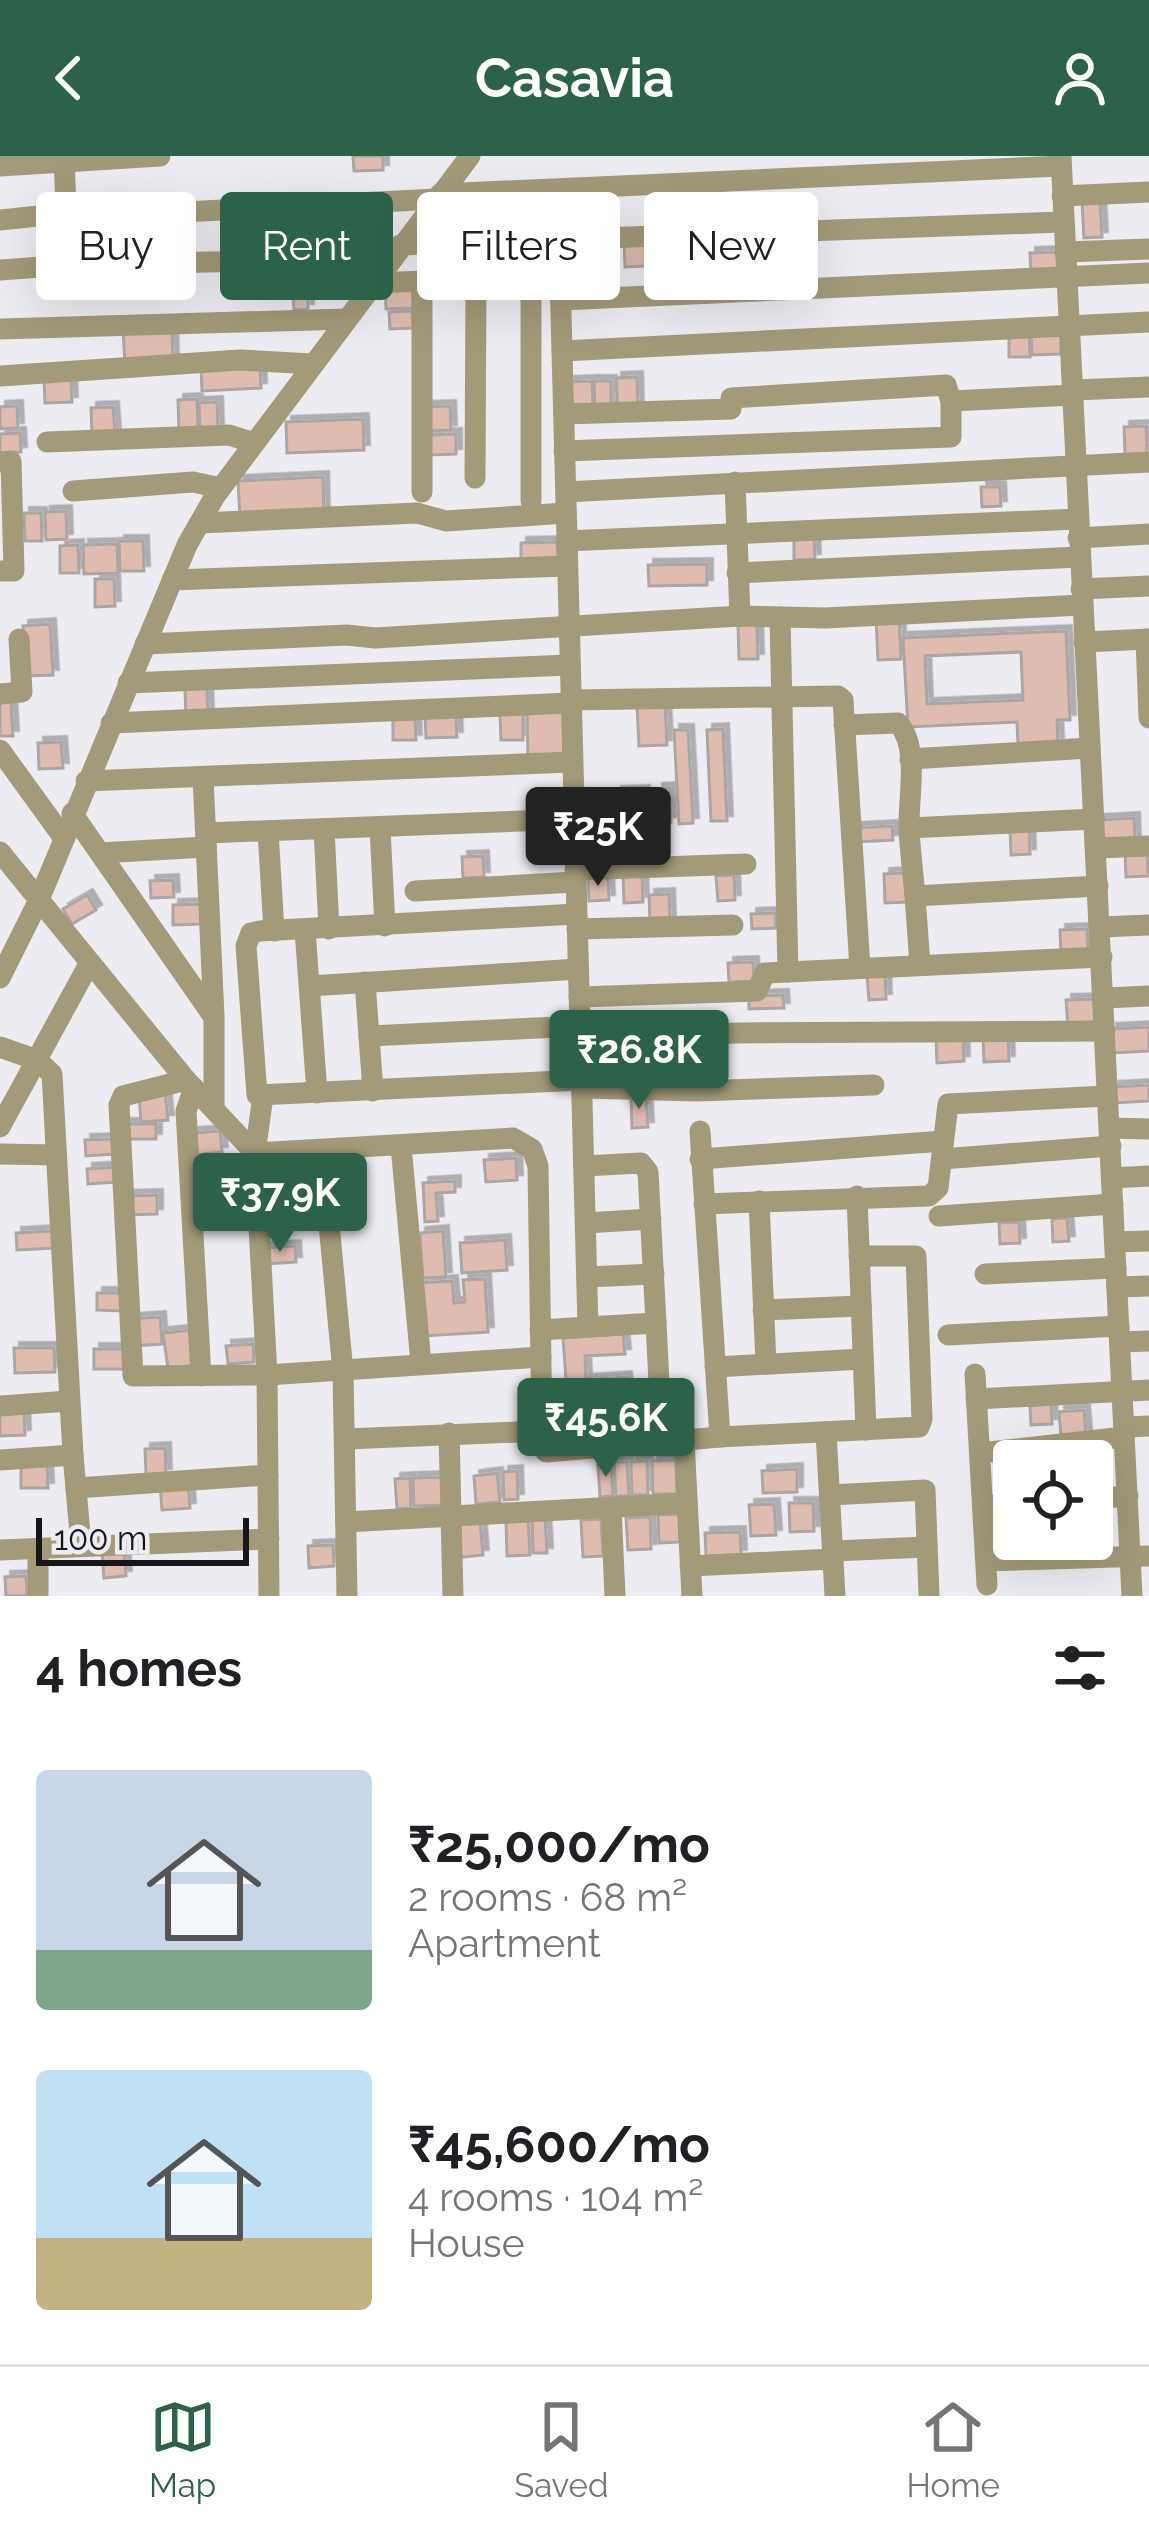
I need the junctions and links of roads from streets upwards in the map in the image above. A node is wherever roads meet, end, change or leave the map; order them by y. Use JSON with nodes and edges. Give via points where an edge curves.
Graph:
{"nodes":[{"id":1,"x":160,"y":156,"type":"edge"},
{"id":2,"x":469,"y":156,"type":"edge"},
{"id":3,"x":64,"y":159,"type":"edge"},
{"id":4,"x":1061,"y":161,"type":"edge"},
{"id":5,"x":0,"y":166,"type":"edge"},
{"id":6,"x":65,"y":192,"type":"edge"},
{"id":7,"x":442,"y":192,"type":"edge"},
{"id":8,"x":525,"y":192,"type":"edge"},
{"id":9,"x":1149,"y":192,"type":"edge"},
{"id":10,"x":1062,"y":196,"type":"junction"},
{"id":11,"x":417,"y":198,"type":"edge"},
{"id":12,"x":196,"y":209,"type":"edge"},
{"id":13,"x":36,"y":217,"type":"edge"},
{"id":14,"x":0,"y":220,"type":"edge"},
{"id":15,"x":1063,"y":222,"type":"junction"},
{"id":16,"x":417,"y":224,"type":"edge"},
{"id":17,"x":1149,"y":249,"type":"edge"},
{"id":18,"x":396,"y":252,"type":"junction"},
{"id":19,"x":1065,"y":252,"type":"junction"},
{"id":20,"x":393,"y":256,"type":"edge"},
{"id":21,"x":196,"y":260,"type":"edge"},
{"id":22,"x":36,"y":267,"type":"edge"},
{"id":23,"x":0,"y":270,"type":"edge"},
{"id":24,"x":1149,"y":273,"type":"edge"},
{"id":25,"x":1067,"y":278,"type":"junction"},
{"id":26,"x":620,"y":297,"type":"edge"},
{"id":27,"x":360,"y":300,"type":"edge"},
{"id":28,"x":422,"y":300,"type":"edge"},
{"id":29,"x":476,"y":300,"type":"edge"},
{"id":30,"x":531,"y":300,"type":"edge"},
{"id":31,"x":561,"y":300,"type":"edge"},
{"id":32,"x":346,"y":319,"type":"junction"},
{"id":33,"x":1149,"y":322,"type":"edge"},
{"id":34,"x":1071,"y":326,"type":"junction"},
{"id":35,"x":0,"y":328,"type":"edge"},
{"id":36,"x":562,"y":351,"type":"junction"},
{"id":37,"x":312,"y":364,"type":"junction"},
{"id":38,"x":0,"y":376,"type":"edge"},
{"id":39,"x":1149,"y":387,"type":"edge"},
{"id":40,"x":1074,"y":393,"type":"junction"},
{"id":41,"x":950,"y":401,"type":"junction"},
{"id":42,"x":564,"y":414,"type":"junction"},
{"id":43,"x":47,"y":442,"type":"dead end"},
{"id":44,"x":254,"y":442,"type":"junction"},
{"id":45,"x":565,"y":451,"type":"junction"},
{"id":46,"x":0,"y":462,"type":"edge"},
{"id":47,"x":1149,"y":462,"type":"edge"},
{"id":48,"x":1075,"y":466,"type":"junction"},
{"id":49,"x":476,"y":478,"type":"dead end"},
{"id":50,"x":735,"y":482,"type":"junction"},
{"id":51,"x":221,"y":488,"type":"junction"},
{"id":52,"x":73,"y":491,"type":"dead end"},
{"id":53,"x":422,"y":492,"type":"dead end"},
{"id":54,"x":531,"y":501,"type":"dead end"},
{"id":55,"x":566,"y":503,"type":"junction"},
{"id":56,"x":200,"y":523,"type":"junction"},
{"id":57,"x":736,"y":533,"type":"junction"},
{"id":58,"x":1149,"y":534,"type":"edge"},
{"id":59,"x":1078,"y":538,"type":"junction"},
{"id":60,"x":566,"y":541,"type":"junction"},
{"id":61,"x":567,"y":566,"type":"junction"},
{"id":62,"x":0,"y":572,"type":"edge"},
{"id":63,"x":736,"y":573,"type":"junction"},
{"id":64,"x":172,"y":580,"type":"junction"},
{"id":65,"x":1149,"y":586,"type":"edge"},
{"id":66,"x":1082,"y":597,"type":"junction"},
{"id":67,"x":740,"y":616,"type":"junction"},
{"id":68,"x":780,"y":617,"type":"junction"},
{"id":69,"x":569,"y":628,"type":"junction"},
{"id":70,"x":19,"y":639,"type":"dead end"},
{"id":71,"x":1148,"y":639,"type":"edge"},
{"id":72,"x":1084,"y":642,"type":"junction"},
{"id":73,"x":145,"y":644,"type":"junction"},
{"id":74,"x":570,"y":664,"type":"junction"},
{"id":75,"x":128,"y":683,"type":"junction"},
{"id":76,"x":0,"y":694,"type":"edge"},
{"id":77,"x":780,"y":697,"type":"junction"},
{"id":78,"x":571,"y":702,"type":"junction"},
{"id":79,"x":1148,"y":711,"type":"edge"},
{"id":80,"x":111,"y":723,"type":"junction"},
{"id":81,"x":844,"y":725,"type":"junction"},
{"id":82,"x":1090,"y":748,"type":"junction"},
{"id":83,"x":0,"y":750,"type":"edge"},
{"id":84,"x":910,"y":758,"type":"junction"},
{"id":85,"x":572,"y":762,"type":"junction"},
{"id":86,"x":203,"y":776,"type":"junction"},
{"id":87,"x":86,"y":781,"type":"junction"},
{"id":88,"x":72,"y":813,"type":"junction"},
{"id":89,"x":574,"y":819,"type":"junction"},
{"id":90,"x":1094,"y":819,"type":"junction"},
{"id":91,"x":380,"y":828,"type":"junction"},
{"id":92,"x":909,"y":828,"type":"junction"},
{"id":93,"x":324,"y":829,"type":"junction"},
{"id":94,"x":268,"y":831,"type":"junction"},
{"id":95,"x":63,"y":837,"type":"junction"},
{"id":96,"x":206,"y":840,"type":"junction"},
{"id":97,"x":1149,"y":846,"type":"edge"},
{"id":98,"x":1096,"y":848,"type":"junction"},
{"id":99,"x":0,"y":852,"type":"edge"},
{"id":100,"x":100,"y":853,"type":"junction"},
{"id":101,"x":746,"y":863,"type":"dead end"},
{"id":102,"x":575,"y":876,"type":"junction"},
{"id":103,"x":1098,"y":886,"type":"junction"},
{"id":104,"x":415,"y":891,"type":"dead end"},
{"id":105,"x":915,"y":896,"type":"junction"},
{"id":106,"x":33,"y":911,"type":"junction"},
{"id":107,"x":0,"y":920,"type":"edge"},
{"id":108,"x":577,"y":922,"type":"junction"},
{"id":109,"x":733,"y":925,"type":"dead end"},
{"id":110,"x":1149,"y":925,"type":"edge"},
{"id":111,"x":386,"y":926,"type":"junction"},
{"id":112,"x":1100,"y":926,"type":"junction"},
{"id":113,"x":329,"y":929,"type":"junction"},
{"id":114,"x":305,"y":930,"type":"junction"},
{"id":115,"x":274,"y":931,"type":"junction"},
{"id":116,"x":5,"y":957,"type":"edge"},
{"id":117,"x":1102,"y":957,"type":"junction"},
{"id":118,"x":89,"y":964,"type":"junction"},
{"id":119,"x":920,"y":965,"type":"junction"},
{"id":120,"x":860,"y":968,"type":"junction"},
{"id":121,"x":578,"y":969,"type":"junction"},
{"id":122,"x":788,"y":972,"type":"junction"},
{"id":123,"x":0,"y":978,"type":"edge"},
{"id":124,"x":365,"y":982,"type":"junction"},
{"id":125,"x":310,"y":986,"type":"junction"},
{"id":126,"x":1149,"y":996,"type":"edge"},
{"id":127,"x":579,"y":997,"type":"junction"},
{"id":128,"x":1104,"y":998,"type":"junction"},
{"id":129,"x":214,"y":1016,"type":"junction"},
{"id":130,"x":1105,"y":1031,"type":"junction"},
{"id":131,"x":580,"y":1033,"type":"junction"},
{"id":132,"x":369,"y":1036,"type":"junction"},
{"id":133,"x":0,"y":1047,"type":"edge"},
{"id":134,"x":37,"y":1060,"type":"junction"},
{"id":135,"x":190,"y":1084,"type":"junction"},
{"id":136,"x":582,"y":1084,"type":"junction"},
{"id":137,"x":874,"y":1085,"type":"dead end"},
{"id":138,"x":373,"y":1090,"type":"junction"},
{"id":139,"x":317,"y":1094,"type":"junction"},
{"id":140,"x":263,"y":1096,"type":"junction"},
{"id":141,"x":1107,"y":1096,"type":"junction"},
{"id":142,"x":214,"y":1109,"type":"junction"},
{"id":143,"x":0,"y":1127,"type":"edge"},
{"id":144,"x":1149,"y":1129,"type":"edge"},
{"id":145,"x":700,"y":1131,"type":"dead end"},
{"id":146,"x":1110,"y":1137,"type":"junction"},
{"id":147,"x":401,"y":1146,"type":"junction"},
{"id":148,"x":322,"y":1150,"type":"junction"},
{"id":149,"x":943,"y":1150,"type":"junction"},
{"id":150,"x":0,"y":1154,"type":"edge"},
{"id":151,"x":255,"y":1154,"type":"junction"},
{"id":152,"x":56,"y":1155,"type":"junction"},
{"id":153,"x":700,"y":1159,"type":"junction"},
{"id":154,"x":584,"y":1166,"type":"junction"},
{"id":155,"x":1149,"y":1176,"type":"edge"},
{"id":156,"x":1112,"y":1178,"type":"junction"},
{"id":157,"x":857,"y":1196,"type":"junction"},
{"id":158,"x":759,"y":1201,"type":"junction"},
{"id":159,"x":704,"y":1204,"type":"junction"},
{"id":160,"x":1113,"y":1204,"type":"junction"},
{"id":161,"x":939,"y":1216,"type":"dead end"},
{"id":162,"x":651,"y":1219,"type":"junction"},
{"id":163,"x":586,"y":1223,"type":"junction"},
{"id":164,"x":1149,"y":1241,"type":"edge"},
{"id":165,"x":1115,"y":1242,"type":"junction"},
{"id":166,"x":859,"y":1256,"type":"junction"},
{"id":167,"x":654,"y":1274,"type":"junction"},
{"id":168,"x":985,"y":1274,"type":"dead end"},
{"id":169,"x":587,"y":1276,"type":"junction"},
{"id":170,"x":1117,"y":1277,"type":"junction"},
{"id":171,"x":1149,"y":1286,"type":"edge"},
{"id":172,"x":861,"y":1306,"type":"junction"},
{"id":173,"x":763,"y":1310,"type":"junction"},
{"id":174,"x":656,"y":1323,"type":"junction"},
{"id":175,"x":588,"y":1327,"type":"junction"},
{"id":176,"x":540,"y":1330,"type":"junction"},
{"id":177,"x":1119,"y":1334,"type":"junction"},
{"id":178,"x":948,"y":1335,"type":"dead end"},
{"id":179,"x":1149,"y":1341,"type":"edge"},
{"id":180,"x":541,"y":1357,"type":"junction"},
{"id":181,"x":863,"y":1359,"type":"junction"},
{"id":182,"x":421,"y":1363,"type":"junction"},
{"id":183,"x":766,"y":1364,"type":"junction"},
{"id":184,"x":715,"y":1367,"type":"junction"},
{"id":185,"x":343,"y":1372,"type":"junction"},
{"id":186,"x":975,"y":1374,"type":"dead end"},
{"id":187,"x":267,"y":1375,"type":"junction"},
{"id":188,"x":201,"y":1376,"type":"junction"},
{"id":189,"x":1122,"y":1390,"type":"junction"},
{"id":190,"x":1149,"y":1390,"type":"edge"},
{"id":191,"x":976,"y":1399,"type":"junction"},
{"id":192,"x":69,"y":1401,"type":"junction"},
{"id":193,"x":0,"y":1406,"type":"edge"},
{"id":194,"x":1149,"y":1426,"type":"edge"},
{"id":195,"x":866,"y":1430,"type":"junction"},
{"id":196,"x":542,"y":1431,"type":"junction"},
{"id":197,"x":826,"y":1432,"type":"junction"},
{"id":198,"x":1124,"y":1432,"type":"junction"},
{"id":199,"x":449,"y":1433,"type":"junction"},
{"id":200,"x":720,"y":1437,"type":"junction"},
{"id":201,"x":346,"y":1439,"type":"junction"},
{"id":202,"x":673,"y":1441,"type":"junction"},
{"id":203,"x":980,"y":1453,"type":"junction"},
{"id":204,"x":73,"y":1455,"type":"junction"},
{"id":205,"x":0,"y":1460,"type":"edge"},
{"id":206,"x":268,"y":1475,"type":"junction"},
{"id":207,"x":76,"y":1488,"type":"junction"},
{"id":208,"x":830,"y":1495,"type":"junction"},
{"id":209,"x":1128,"y":1496,"type":"junction"},
{"id":210,"x":1113,"y":1497,"type":"edge"},
{"id":211,"x":687,"y":1503,"type":"junction"},
{"id":212,"x":993,"y":1505,"type":"edge"},
{"id":213,"x":984,"y":1506,"type":"junction"},
{"id":214,"x":611,"y":1507,"type":"junction"},
{"id":215,"x":450,"y":1516,"type":"junction"},
{"id":216,"x":346,"y":1522,"type":"junction"},
{"id":217,"x":269,"y":1539,"type":"junction"},
{"id":218,"x":81,"y":1545,"type":"junction"},
{"id":219,"x":927,"y":1547,"type":"junction"},
{"id":220,"x":38,"y":1548,"type":"junction"},
{"id":221,"x":0,"y":1550,"type":"edge"},
{"id":222,"x":833,"y":1555,"type":"junction"},
{"id":223,"x":1139,"y":1556,"type":"edge"},
{"id":224,"x":986,"y":1561,"type":"junction"},
{"id":225,"x":691,"y":1566,"type":"junction"},
{"id":226,"x":986,"y":1586,"type":"dead end"},
{"id":227,"x":38,"y":1596,"type":"edge"},
{"id":228,"x":269,"y":1596,"type":"edge"},
{"id":229,"x":346,"y":1596,"type":"edge"},
{"id":230,"x":453,"y":1596,"type":"edge"},
{"id":231,"x":615,"y":1596,"type":"edge"},
{"id":232,"x":692,"y":1596,"type":"edge"},
{"id":233,"x":836,"y":1596,"type":"edge"},
{"id":234,"x":929,"y":1596,"type":"edge"},
{"id":235,"x":1132,"y":1596,"type":"edge"}],
"edges":[{"from":1,"to":3,"type":"street"},
{"from":2,"to":7,"type":"street"},
{"from":3,"to":5,"type":"street"},
{"from":3,"to":6,"type":"street"},
{"from":4,"to":8,"type":"street"},
{"from":4,"to":10,"type":"street"},
{"from":9,"to":10,"type":"street"},
{"from":10,"to":15,"type":"street"},
{"from":11,"to":12,"type":"street"},
{"from":13,"to":14,"type":"street"},
{"from":15,"to":18,"type":"street"},
{"from":15,"to":19,"type":"street"},
{"from":16,"to":18,"type":"street"},
{"from":17,"to":19,"type":"street"},
{"from":18,"to":20,"type":"street"},
{"from":18,"to":21,"type":"street"},
{"from":19,"to":25,"type":"street"},
{"from":22,"to":23,"type":"street"},
{"from":24,"to":25,"type":"street"},
{"from":25,"to":26,"type":"street"},
{"from":25,"to":34,"type":"street"},
{"from":27,"to":32,"type":"street"},
{"from":28,"to":53,"type":"street"},
{"from":29,"to":49,"type":"street"},
{"from":30,"to":54,"type":"street"},
{"from":31,"to":36,"type":"street"},
{"from":32,"to":35,"type":"street"},
{"from":32,"to":37,"type":"street"},
{"from":33,"to":34,"type":"street"},
{"from":34,"to":36,"type":"street"},
{"from":34,"to":40,"type":"street"},
{"from":36,"to":42,"type":"street"},
{"from":37,"to":38,"type":"street","via":[[240,360]]},
{"from":37,"to":44,"type":"street"},
{"from":39,"to":40,"type":"street"},
{"from":40,"to":41,"type":"street"},
{"from":40,"to":48,"type":"street"},
{"from":41,"to":42,"type":"street","via":[[946,385],[730,398],[731,409]]},
{"from":41,"to":45,"type":"street","via":[[951,437]]},
{"from":42,"to":45,"type":"street"},
{"from":43,"to":44,"type":"street","via":[[229,435]]},
{"from":44,"to":51,"type":"street"},
{"from":45,"to":55,"type":"street"},
{"from":46,"to":62,"type":"street","via":[[11,461],[14,571]]},
{"from":47,"to":48,"type":"street"},
{"from":48,"to":50,"type":"street"},
{"from":48,"to":59,"type":"street"},
{"from":50,"to":55,"type":"street"},
{"from":50,"to":57,"type":"street"},
{"from":51,"to":52,"type":"street","via":[[193,482]]},
{"from":51,"to":56,"type":"street"},
{"from":55,"to":56,"type":"street","via":[[446,521],[417,513]]},
{"from":55,"to":60,"type":"street"},
{"from":56,"to":64,"type":"street"},
{"from":57,"to":59,"type":"street"},
{"from":57,"to":60,"type":"street"},
{"from":57,"to":63,"type":"street"},
{"from":58,"to":59,"type":"street"},
{"from":59,"to":63,"type":"street"},
{"from":59,"to":66,"type":"street"},
{"from":60,"to":61,"type":"street"},
{"from":61,"to":64,"type":"street"},
{"from":61,"to":69,"type":"street"},
{"from":63,"to":67,"type":"street"},
{"from":64,"to":73,"type":"street"},
{"from":65,"to":66,"type":"street"},
{"from":66,"to":68,"type":"street"},
{"from":66,"to":72,"type":"street"},
{"from":67,"to":68,"type":"street"},
{"from":67,"to":69,"type":"street"},
{"from":68,"to":77,"type":"street"},
{"from":69,"to":73,"type":"street"},
{"from":69,"to":74,"type":"street"},
{"from":70,"to":76,"type":"street","via":[[22,692]]},
{"from":71,"to":72,"type":"street"},
{"from":71,"to":79,"type":"street"},
{"from":72,"to":82,"type":"street"},
{"from":73,"to":75,"type":"street"},
{"from":74,"to":75,"type":"street"},
{"from":74,"to":78,"type":"street"},
{"from":75,"to":80,"type":"street"},
{"from":77,"to":78,"type":"street"},
{"from":77,"to":81,"type":"street","via":[[838,696]]},
{"from":77,"to":122,"type":"street"},
{"from":78,"to":80,"type":"street"},
{"from":78,"to":85,"type":"street"},
{"from":80,"to":87,"type":"street"},
{"from":81,"to":84,"type":"street","via":[[898,723]]},
{"from":81,"to":120,"type":"street"},
{"from":82,"to":84,"type":"street"},
{"from":82,"to":90,"type":"street"},
{"from":83,"to":95,"type":"street"},
{"from":84,"to":92,"type":"street"},
{"from":85,"to":86,"type":"street"},
{"from":85,"to":89,"type":"street"},
{"from":86,"to":87,"type":"street"},
{"from":86,"to":96,"type":"street"},
{"from":87,"to":88,"type":"street"},
{"from":88,"to":95,"type":"street"},
{"from":88,"to":100,"type":"street"},
{"from":89,"to":91,"type":"street"},
{"from":89,"to":102,"type":"street"},
{"from":90,"to":92,"type":"street"},
{"from":90,"to":98,"type":"street"},
{"from":91,"to":93,"type":"street"},
{"from":91,"to":111,"type":"street"},
{"from":92,"to":105,"type":"street"},
{"from":93,"to":94,"type":"street"},
{"from":93,"to":113,"type":"street"},
{"from":94,"to":96,"type":"street"},
{"from":94,"to":115,"type":"street"},
{"from":95,"to":106,"type":"street"},
{"from":96,"to":100,"type":"street"},
{"from":96,"to":129,"type":"street"},
{"from":97,"to":98,"type":"street"},
{"from":98,"to":103,"type":"street"},
{"from":99,"to":106,"type":"street"},
{"from":100,"to":129,"type":"street"},
{"from":101,"to":102,"type":"street"},
{"from":102,"to":104,"type":"street"},
{"from":102,"to":108,"type":"street"},
{"from":103,"to":105,"type":"street"},
{"from":103,"to":112,"type":"street"},
{"from":105,"to":119,"type":"street"},
{"from":106,"to":107,"type":"street"},
{"from":106,"to":116,"type":"street"},
{"from":106,"to":118,"type":"street"},
{"from":108,"to":109,"type":"street"},
{"from":108,"to":111,"type":"street"},
{"from":108,"to":121,"type":"street"},
{"from":110,"to":112,"type":"street"},
{"from":111,"to":113,"type":"street"},
{"from":112,"to":117,"type":"street"},
{"from":113,"to":114,"type":"street"},
{"from":114,"to":115,"type":"street"},
{"from":114,"to":125,"type":"street"},
{"from":115,"to":140,"type":"street","via":[[251,933],[246,946],[254,1088]]},
{"from":116,"to":123,"type":"street"},
{"from":117,"to":119,"type":"street"},
{"from":117,"to":128,"type":"street"},
{"from":118,"to":134,"type":"street"},
{"from":118,"to":135,"type":"street"},
{"from":119,"to":120,"type":"street"},
{"from":120,"to":122,"type":"street"},
{"from":121,"to":124,"type":"street"},
{"from":121,"to":127,"type":"street"},
{"from":122,"to":127,"type":"street","via":[[765,973],[757,991]]},
{"from":124,"to":125,"type":"street"},
{"from":124,"to":132,"type":"street"},
{"from":125,"to":139,"type":"street"},
{"from":126,"to":128,"type":"street"},
{"from":127,"to":131,"type":"street"},
{"from":128,"to":130,"type":"street"},
{"from":129,"to":142,"type":"street"},
{"from":130,"to":131,"type":"street"},
{"from":130,"to":141,"type":"street"},
{"from":131,"to":132,"type":"street"},
{"from":131,"to":136,"type":"street"},
{"from":132,"to":138,"type":"street"},
{"from":133,"to":134,"type":"street"},
{"from":134,"to":143,"type":"street"},
{"from":134,"to":152,"type":"street","via":[[52,1074]]},
{"from":135,"to":142,"type":"street"},
{"from":135,"to":188,"type":"street"},
{"from":135,"to":188,"type":"street","via":[[123,1096],[119,1105],[130,1370],[140,1379]]},
{"from":136,"to":137,"type":"street"},
{"from":136,"to":138,"type":"street"},
{"from":136,"to":154,"type":"street"},
{"from":138,"to":139,"type":"street"},
{"from":139,"to":140,"type":"street"},
{"from":140,"to":151,"type":"street"},
{"from":141,"to":146,"type":"street"},
{"from":141,"to":149,"type":"street","via":[[953,1102],[945,1109]]},
{"from":142,"to":151,"type":"street"},
{"from":144,"to":146,"type":"street"},
{"from":145,"to":153,"type":"street"},
{"from":146,"to":149,"type":"street"},
{"from":146,"to":156,"type":"street"},
{"from":147,"to":148,"type":"street"},
{"from":147,"to":176,"type":"street","via":[[513,1138],[532,1149]]},
{"from":147,"to":182,"type":"street"},
{"from":148,"to":151,"type":"street"},
{"from":148,"to":185,"type":"street"},
{"from":149,"to":153,"type":"street"},
{"from":149,"to":157,"type":"street","via":[[935,1194]]},
{"from":150,"to":152,"type":"street"},
{"from":151,"to":187,"type":"street"},
{"from":152,"to":192,"type":"street"},
{"from":153,"to":159,"type":"street"},
{"from":154,"to":162,"type":"street","via":[[645,1166]]},
{"from":154,"to":163,"type":"street"},
{"from":155,"to":156,"type":"street"},
{"from":156,"to":160,"type":"street"},
{"from":157,"to":158,"type":"street"},
{"from":157,"to":166,"type":"street"},
{"from":158,"to":159,"type":"street"},
{"from":158,"to":173,"type":"street"},
{"from":159,"to":184,"type":"street"},
{"from":160,"to":161,"type":"street"},
{"from":160,"to":165,"type":"street"},
{"from":162,"to":163,"type":"street"},
{"from":162,"to":167,"type":"street"},
{"from":163,"to":169,"type":"street"},
{"from":164,"to":165,"type":"street"},
{"from":165,"to":170,"type":"street"},
{"from":166,"to":172,"type":"street"},
{"from":166,"to":195,"type":"street","via":[[916,1256],[922,1419],[911,1429]]},
{"from":167,"to":169,"type":"street"},
{"from":167,"to":174,"type":"street"},
{"from":168,"to":170,"type":"street"},
{"from":169,"to":175,"type":"street"},
{"from":170,"to":171,"type":"street"},
{"from":170,"to":177,"type":"street"},
{"from":172,"to":173,"type":"street"},
{"from":172,"to":181,"type":"street"},
{"from":173,"to":183,"type":"street"},
{"from":174,"to":175,"type":"street"},
{"from":174,"to":202,"type":"street"},
{"from":175,"to":176,"type":"street"},
{"from":176,"to":180,"type":"street"},
{"from":177,"to":178,"type":"street"},
{"from":177,"to":179,"type":"street"},
{"from":177,"to":189,"type":"street"},
{"from":180,"to":182,"type":"street"},
{"from":180,"to":196,"type":"street"},
{"from":181,"to":183,"type":"street"},
{"from":181,"to":195,"type":"street"},
{"from":182,"to":185,"type":"street"},
{"from":183,"to":184,"type":"street"},
{"from":184,"to":200,"type":"street"},
{"from":185,"to":187,"type":"street"},
{"from":185,"to":201,"type":"street"},
{"from":186,"to":191,"type":"street"},
{"from":187,"to":188,"type":"street"},
{"from":187,"to":206,"type":"street"},
{"from":189,"to":190,"type":"street"},
{"from":189,"to":191,"type":"street"},
{"from":189,"to":198,"type":"street"},
{"from":191,"to":203,"type":"street"},
{"from":192,"to":193,"type":"street"},
{"from":192,"to":204,"type":"street"},
{"from":194,"to":198,"type":"street"},
{"from":195,"to":197,"type":"street"},
{"from":196,"to":199,"type":"street"},
{"from":196,"to":202,"type":"street","via":[[555,1454]]},
{"from":197,"to":200,"type":"street"},
{"from":197,"to":208,"type":"street"},
{"from":198,"to":203,"type":"street"},
{"from":198,"to":209,"type":"street"},
{"from":199,"to":201,"type":"street"},
{"from":199,"to":215,"type":"street"},
{"from":200,"to":202,"type":"street"},
{"from":201,"to":216,"type":"street"},
{"from":202,"to":211,"type":"street"},
{"from":203,"to":213,"type":"street"},
{"from":204,"to":205,"type":"street"},
{"from":204,"to":207,"type":"street"},
{"from":206,"to":207,"type":"street"},
{"from":206,"to":217,"type":"street"},
{"from":207,"to":218,"type":"street"},
{"from":208,"to":219,"type":"street","via":[[925,1490]]},
{"from":208,"to":222,"type":"street"},
{"from":209,"to":210,"type":"street"},
{"from":209,"to":223,"type":"street"},
{"from":211,"to":214,"type":"street"},
{"from":211,"to":225,"type":"street"},
{"from":212,"to":213,"type":"street"},
{"from":213,"to":224,"type":"street"},
{"from":214,"to":215,"type":"street"},
{"from":214,"to":231,"type":"street"},
{"from":215,"to":216,"type":"street"},
{"from":215,"to":230,"type":"street"},
{"from":216,"to":229,"type":"street"},
{"from":217,"to":218,"type":"street"},
{"from":217,"to":228,"type":"street"},
{"from":218,"to":220,"type":"street"},
{"from":219,"to":222,"type":"street"},
{"from":219,"to":234,"type":"street"},
{"from":220,"to":221,"type":"street"},
{"from":220,"to":227,"type":"street"},
{"from":222,"to":225,"type":"street"},
{"from":222,"to":233,"type":"street"},
{"from":223,"to":224,"type":"street"},
{"from":223,"to":235,"type":"street"},
{"from":224,"to":226,"type":"street"},
{"from":225,"to":232,"type":"street"}]}
